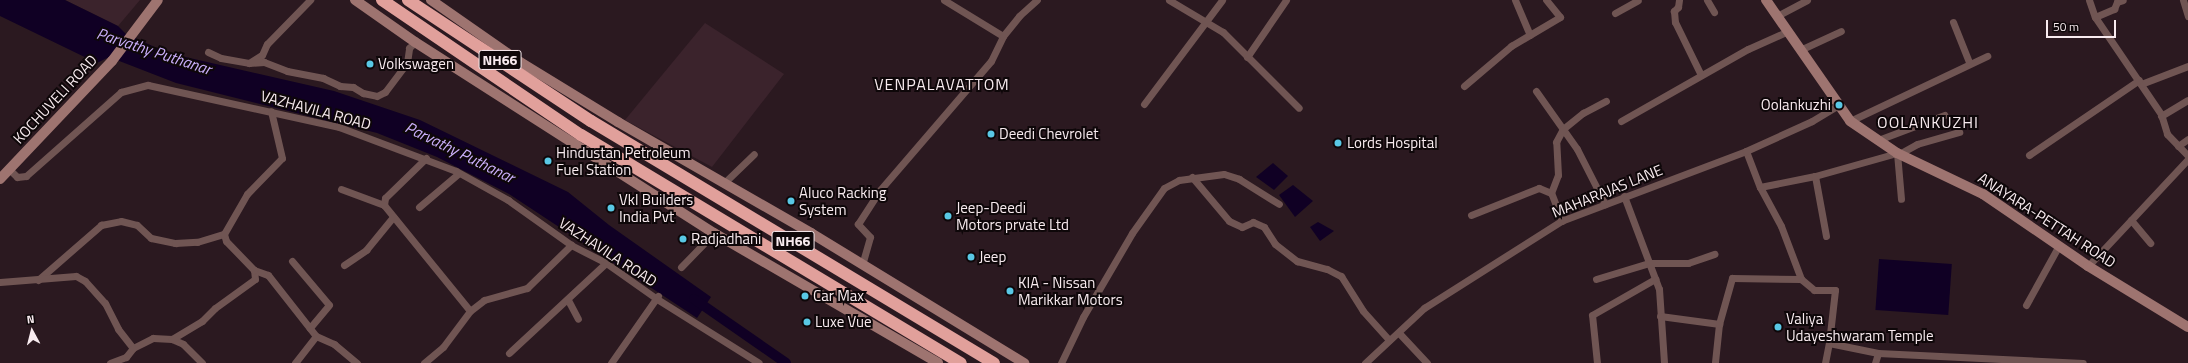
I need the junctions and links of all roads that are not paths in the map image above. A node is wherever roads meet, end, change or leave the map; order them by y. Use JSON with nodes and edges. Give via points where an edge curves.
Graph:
{"nodes":[{"id":1,"x":158,"y":0,"type":"edge"},
{"id":2,"x":310,"y":0,"type":"edge"},
{"id":3,"x":355,"y":0,"type":"edge"},
{"id":4,"x":382,"y":0,"type":"edge"},
{"id":5,"x":408,"y":0,"type":"edge"},
{"id":6,"x":944,"y":0,"type":"edge"},
{"id":7,"x":1037,"y":0,"type":"edge"},
{"id":8,"x":1169,"y":0,"type":"edge"},
{"id":9,"x":1222,"y":0,"type":"edge"},
{"id":10,"x":1286,"y":0,"type":"edge"},
{"id":11,"x":1515,"y":0,"type":"edge"},
{"id":12,"x":1546,"y":0,"type":"edge"},
{"id":13,"x":1638,"y":0,"type":"edge"},
{"id":14,"x":1679,"y":0,"type":"edge"},
{"id":15,"x":1707,"y":0,"type":"edge"},
{"id":16,"x":1766,"y":0,"type":"edge"},
{"id":17,"x":1807,"y":0,"type":"edge"},
{"id":18,"x":2089,"y":0,"type":"edge"},
{"id":19,"x":2123,"y":0,"type":"edge"},
{"id":20,"x":2182,"y":0,"type":"edge"},
{"id":21,"x":434,"y":1,"type":"edge"},
{"id":22,"x":952,"y":2,"type":"edge"},
{"id":23,"x":1714,"y":12,"type":"dead end"},
{"id":24,"x":1615,"y":13,"type":"dead end"},
{"id":25,"x":1777,"y":16,"type":"junction"},
{"id":26,"x":2188,"y":16,"type":"edge"},
{"id":27,"x":2095,"y":17,"type":"junction"},
{"id":28,"x":1953,"y":22,"type":"dead end"},
{"id":29,"x":1206,"y":24,"type":"junction"},
{"id":30,"x":1841,"y":31,"type":"dead end"},
{"id":31,"x":1786,"y":32,"type":"junction"},
{"id":32,"x":1530,"y":35,"type":"junction"},
{"id":33,"x":1003,"y":36,"type":"junction"},
{"id":34,"x":416,"y":42,"type":"junction"},
{"id":35,"x":1800,"y":50,"type":"junction"},
{"id":36,"x":208,"y":52,"type":"dead end"},
{"id":37,"x":1987,"y":56,"type":"dead end"},
{"id":38,"x":1247,"y":57,"type":"junction"},
{"id":39,"x":1969,"y":62,"type":"junction"},
{"id":40,"x":249,"y":63,"type":"junction"},
{"id":41,"x":2188,"y":66,"type":"edge"},
{"id":42,"x":1701,"y":75,"type":"junction"},
{"id":43,"x":2140,"y":82,"type":"junction"},
{"id":44,"x":1464,"y":86,"type":"dead end"},
{"id":45,"x":1536,"y":91,"type":"dead end"},
{"id":46,"x":2188,"y":100,"type":"edge"},
{"id":47,"x":1606,"y":101,"type":"dead end"},
{"id":48,"x":1144,"y":104,"type":"dead end"},
{"id":49,"x":1839,"y":105,"type":"junction"},
{"id":50,"x":1300,"y":108,"type":"dead end"},
{"id":51,"x":271,"y":111,"type":"junction"},
{"id":52,"x":1944,"y":115,"type":"dead end"},
{"id":53,"x":2161,"y":116,"type":"junction"},
{"id":54,"x":1621,"y":121,"type":"dead end"},
{"id":55,"x":1850,"y":121,"type":"junction"},
{"id":56,"x":1563,"y":129,"type":"junction"},
{"id":57,"x":1958,"y":132,"type":"dead end"},
{"id":58,"x":2188,"y":139,"type":"edge"},
{"id":59,"x":1878,"y":140,"type":"junction"},
{"id":60,"x":2178,"y":146,"type":"junction"},
{"id":61,"x":1746,"y":151,"type":"junction"},
{"id":62,"x":754,"y":154,"type":"dead end"},
{"id":63,"x":1898,"y":154,"type":"junction"},
{"id":64,"x":2029,"y":155,"type":"dead end"},
{"id":65,"x":426,"y":158,"type":"junction"},
{"id":66,"x":2188,"y":158,"type":"edge"},
{"id":67,"x":10,"y":170,"type":"junction"},
{"id":68,"x":459,"y":173,"type":"junction"},
{"id":69,"x":1815,"y":176,"type":"junction"},
{"id":70,"x":1192,"y":177,"type":"junction"},
{"id":71,"x":0,"y":179,"type":"edge"},
{"id":72,"x":725,"y":182,"type":"junction"},
{"id":73,"x":1760,"y":187,"type":"junction"},
{"id":74,"x":340,"y":189,"type":"dead end"},
{"id":75,"x":1551,"y":192,"type":"junction"},
{"id":76,"x":1624,"y":196,"type":"junction"},
{"id":77,"x":1901,"y":199,"type":"dead end"},
{"id":78,"x":1279,"y":204,"type":"dead end"},
{"id":79,"x":1605,"y":204,"type":"junction"},
{"id":80,"x":384,"y":205,"type":"junction"},
{"id":81,"x":419,"y":207,"type":"dead end"},
{"id":82,"x":1471,"y":215,"type":"dead end"},
{"id":83,"x":393,"y":217,"type":"junction"},
{"id":84,"x":2131,"y":220,"type":"junction"},
{"id":85,"x":1562,"y":221,"type":"junction"},
{"id":86,"x":714,"y":233,"type":"junction"},
{"id":87,"x":224,"y":234,"type":"junction"},
{"id":88,"x":1826,"y":236,"type":"dead end"},
{"id":89,"x":2150,"y":243,"type":"dead end"},
{"id":90,"x":571,"y":245,"type":"junction"},
{"id":91,"x":2058,"y":247,"type":"junction"},
{"id":92,"x":1714,"y":254,"type":"dead end"},
{"id":93,"x":292,"y":261,"type":"dead end"},
{"id":94,"x":606,"y":263,"type":"junction"},
{"id":95,"x":1649,"y":263,"type":"junction"},
{"id":96,"x":344,"y":265,"type":"dead end"},
{"id":97,"x":862,"y":265,"type":"junction"},
{"id":98,"x":2088,"y":266,"type":"junction"},
{"id":99,"x":681,"y":267,"type":"dead end"},
{"id":100,"x":254,"y":270,"type":"junction"},
{"id":101,"x":1596,"y":279,"type":"dead end"},
{"id":102,"x":1655,"y":279,"type":"junction"},
{"id":103,"x":1801,"y":279,"type":"junction"},
{"id":104,"x":38,"y":280,"type":"junction"},
{"id":105,"x":0,"y":282,"type":"edge"},
{"id":106,"x":658,"y":297,"type":"junction"},
{"id":107,"x":568,"y":300,"type":"junction"},
{"id":108,"x":2026,"y":305,"type":"dead end"},
{"id":109,"x":470,"y":311,"type":"junction"},
{"id":110,"x":1660,"y":316,"type":"junction"},
{"id":111,"x":578,"y":319,"type":"dead end"},
{"id":112,"x":1719,"y":324,"type":"junction"},
{"id":113,"x":2188,"y":327,"type":"edge"},
{"id":114,"x":310,"y":328,"type":"junction"},
{"id":115,"x":1399,"y":333,"type":"junction"},
{"id":116,"x":316,"y":336,"type":"junction"},
{"id":117,"x":172,"y":338,"type":"junction"},
{"id":118,"x":1389,"y":340,"type":"junction"},
{"id":119,"x":1829,"y":343,"type":"junction"},
{"id":120,"x":133,"y":348,"type":"junction"},
{"id":121,"x":509,"y":353,"type":"dead end"},
{"id":122,"x":1878,"y":353,"type":"junction"},
{"id":123,"x":751,"y":360,"type":"edge"},
{"id":124,"x":2017,"y":361,"type":"edge"},
{"id":125,"x":298,"y":362,"type":"edge"},
{"id":126,"x":110,"y":363,"type":"edge"},
{"id":127,"x":202,"y":363,"type":"edge"},
{"id":128,"x":357,"y":363,"type":"edge"},
{"id":129,"x":424,"y":363,"type":"edge"},
{"id":130,"x":611,"y":363,"type":"edge"},
{"id":131,"x":759,"y":363,"type":"edge"},
{"id":132,"x":938,"y":363,"type":"edge"},
{"id":133,"x":960,"y":363,"type":"edge"},
{"id":134,"x":994,"y":363,"type":"edge"},
{"id":135,"x":1024,"y":363,"type":"edge"},
{"id":136,"x":1061,"y":363,"type":"edge"},
{"id":137,"x":1365,"y":363,"type":"edge"},
{"id":138,"x":1427,"y":363,"type":"edge"},
{"id":139,"x":1597,"y":363,"type":"edge"},
{"id":140,"x":1664,"y":363,"type":"edge"},
{"id":141,"x":1714,"y":363,"type":"edge"},
{"id":142,"x":1825,"y":363,"type":"edge"},
{"id":143,"x":1875,"y":363,"type":"edge"},
{"id":144,"x":2083,"y":363,"type":"edge"}],
"edges":[{"from":1,"to":67,"type":"street","name":"KOCHUVELI ROAD","via":[[115,56],[42,131]]},
{"from":2,"to":40,"type":"street","via":[[267,44],[262,55]]},
{"from":3,"to":34,"type":"street"},
{"from":4,"to":133,"type":"highway","number":"NH66","via":[[588,139]]},
{"from":5,"to":134,"type":"highway","number":"NH66","via":[[591,121]]},
{"from":6,"to":22,"type":"street"},
{"from":7,"to":33,"type":"street","via":[[1019,16]]},
{"from":8,"to":29,"type":"street"},
{"from":9,"to":29,"type":"street"},
{"from":10,"to":38,"type":"street"},
{"from":11,"to":32,"type":"street"},
{"from":12,"to":32,"type":"street","via":[[1560,17]]},
{"from":13,"to":24,"type":"street"},
{"from":14,"to":42,"type":"street","via":[[1674,11],[1675,22]]},
{"from":15,"to":23,"type":"street"},
{"from":16,"to":25,"type":"street","name":"ANAYARA-PETTAH ROAD"},
{"from":17,"to":25,"type":"street"},
{"from":18,"to":27,"type":"street"},
{"from":19,"to":27,"type":"street","via":[[2117,2],[2114,9]]},
{"from":20,"to":26,"type":"street"},
{"from":21,"to":72,"type":"street","via":[[527,66]]},
{"from":22,"to":33,"type":"street"},
{"from":25,"to":31,"type":"street","name":"ANAYARA-PETTAH ROAD"},
{"from":27,"to":43,"type":"street"},
{"from":28,"to":39,"type":"street"},
{"from":29,"to":38,"type":"street","via":[[1223,32]]},
{"from":29,"to":48,"type":"street"},
{"from":30,"to":35,"type":"street"},
{"from":31,"to":35,"type":"street","name":"ANAYARA-PETTAH ROAD"},
{"from":31,"to":42,"type":"street"},
{"from":32,"to":44,"type":"street","via":[[1511,46]]},
{"from":33,"to":97,"type":"street","via":[[991,61],[880,190],[858,224],[870,237]]},
{"from":34,"to":40,"type":"street","via":[[409,48],[406,64],[385,92],[377,96],[264,62]]},
{"from":34,"to":86,"type":"street"},
{"from":35,"to":49,"type":"street","name":"ANAYARA-PETTAH ROAD"},
{"from":36,"to":40,"type":"street","via":[[220,58]]},
{"from":37,"to":39,"type":"street"},
{"from":38,"to":50,"type":"street"},
{"from":39,"to":55,"type":"street"},
{"from":41,"to":43,"type":"street"},
{"from":42,"to":54,"type":"street"},
{"from":43,"to":53,"type":"street"},
{"from":43,"to":64,"type":"street"},
{"from":45,"to":56,"type":"street"},
{"from":46,"to":53,"type":"street"},
{"from":47,"to":56,"type":"street","via":[[1582,113]]},
{"from":49,"to":55,"type":"street","name":"ANAYARA-PETTAH ROAD"},
{"from":49,"to":61,"type":"street","name":"MAHARAJAS LANE","via":[[1812,121]]},
{"from":51,"to":65,"type":"street","name":"VAZHAVILA ROAD","via":[[339,127]]},
{"from":51,"to":67,"type":"street","name":"VAZHAVILA ROAD","via":[[156,85],[136,86],[121,92],[110,101],[26,176],[17,177]]},
{"from":51,"to":87,"type":"street","via":[[282,158],[247,194]]},
{"from":52,"to":59,"type":"street"},
{"from":53,"to":60,"type":"street","via":[[2167,134]]},
{"from":55,"to":59,"type":"street","name":"ANAYARA-PETTAH ROAD"},
{"from":56,"to":75,"type":"street","via":[[1556,142],[1558,176]]},
{"from":56,"to":79,"type":"street","via":[[1577,149]]},
{"from":57,"to":63,"type":"street","via":[[1917,144]]},
{"from":58,"to":60,"type":"street"},
{"from":59,"to":63,"type":"street","name":"ANAYARA-PETTAH ROAD"},
{"from":60,"to":66,"type":"street"},
{"from":61,"to":73,"type":"street"},
{"from":61,"to":76,"type":"street","name":"MAHARAJAS LANE"},
{"from":62,"to":72,"type":"street"},
{"from":63,"to":69,"type":"street"},
{"from":63,"to":77,"type":"street"},
{"from":63,"to":91,"type":"street","name":"ANAYARA-PETTAH ROAD","via":[[1983,194]]},
{"from":65,"to":68,"type":"street","name":"VAZHAVILA ROAD"},
{"from":65,"to":80,"type":"street","via":[[386,198]]},
{"from":66,"to":84,"type":"street"},
{"from":67,"to":71,"type":"street","name":"KOCHUVELI ROAD"},
{"from":68,"to":81,"type":"street"},
{"from":68,"to":90,"type":"street","name":"VAZHAVILA ROAD","via":[[508,200]]},
{"from":69,"to":73,"type":"street"},
{"from":69,"to":88,"type":"street"},
{"from":70,"to":78,"type":"street","via":[[1224,174],[1239,179]]},
{"from":70,"to":118,"type":"street","via":[[1228,221],[1242,228],[1253,222],[1264,227],[1275,244],[1297,261],[1327,269],[1341,276],[1368,317]]},
{"from":70,"to":136,"type":"street","via":[[1178,180],[1155,197],[1083,317]]},
{"from":72,"to":97,"type":"street"},
{"from":73,"to":103,"type":"street","via":[[1781,226]]},
{"from":74,"to":80,"type":"street"},
{"from":75,"to":82,"type":"street","via":[[1539,188]]},
{"from":75,"to":85,"type":"street"},
{"from":76,"to":79,"type":"street","name":"MAHARAJAS LANE"},
{"from":76,"to":95,"type":"street"},
{"from":79,"to":85,"type":"street","name":"MAHARAJAS LANE"},
{"from":80,"to":83,"type":"street"},
{"from":83,"to":96,"type":"street","via":[[366,250]]},
{"from":83,"to":109,"type":"street"},
{"from":84,"to":89,"type":"street"},
{"from":84,"to":98,"type":"street"},
{"from":85,"to":115,"type":"street","name":"MAHARAJAS LANE","via":[[1424,308]]},
{"from":86,"to":99,"type":"street"},
{"from":86,"to":132,"type":"street"},
{"from":87,"to":100,"type":"street","via":[[226,241]]},
{"from":87,"to":104,"type":"street","via":[[197,242],[175,243],[152,238],[137,225],[121,221],[101,225]]},
{"from":90,"to":94,"type":"street","name":"VAZHAVILA ROAD"},
{"from":90,"to":109,"type":"street","via":[[528,288],[484,300]]},
{"from":91,"to":98,"type":"street","name":"ANAYARA-PETTAH ROAD"},
{"from":91,"to":108,"type":"street"},
{"from":92,"to":95,"type":"street","via":[[1688,263]]},
{"from":93,"to":114,"type":"street","via":[[329,305]]},
{"from":94,"to":106,"type":"street","name":"VAZHAVILA ROAD"},
{"from":94,"to":107,"type":"street"},
{"from":95,"to":101,"type":"street"},
{"from":95,"to":102,"type":"street"},
{"from":97,"to":135,"type":"street"},
{"from":98,"to":113,"type":"street","name":"ANAYARA-PETTAH ROAD"},
{"from":100,"to":114,"type":"street","via":[[268,275]]},
{"from":100,"to":117,"type":"street","via":[[255,279],[215,308],[202,321]]},
{"from":102,"to":110,"type":"street","via":[[1659,288]]},
{"from":102,"to":139,"type":"street","via":[[1592,315]]},
{"from":103,"to":112,"type":"street","via":[[1732,278]]},
{"from":103,"to":119,"type":"street","via":[[1814,290],[1835,290]]},
{"from":104,"to":105,"type":"street"},
{"from":104,"to":120,"type":"street","via":[[65,275],[76,276],[85,281],[105,304],[118,329]]},
{"from":106,"to":123,"type":"street","name":"VAZHAVILA ROAD"},
{"from":106,"to":130,"type":"street"},
{"from":107,"to":111,"type":"street"},
{"from":107,"to":121,"type":"street"},
{"from":109,"to":129,"type":"street","via":[[443,347]]},
{"from":110,"to":112,"type":"street"},
{"from":110,"to":140,"type":"street"},
{"from":112,"to":141,"type":"street"},
{"from":114,"to":116,"type":"street"},
{"from":115,"to":118,"type":"street","name":"MAHARAJAS LANE"},
{"from":115,"to":138,"type":"street"},
{"from":116,"to":125,"type":"street"},
{"from":116,"to":128,"type":"street","via":[[334,344]]},
{"from":117,"to":120,"type":"street","via":[[153,338]]},
{"from":117,"to":127,"type":"street","via":[[183,344]]},
{"from":118,"to":137,"type":"street","name":"MAHARAJAS LANE"},
{"from":119,"to":122,"type":"street"},
{"from":119,"to":142,"type":"street"},
{"from":120,"to":126,"type":"street","via":[[131,354]]},
{"from":122,"to":124,"type":"street"},
{"from":122,"to":143,"type":"street"},
{"from":123,"to":131,"type":"street","name":"VAZHAVILA ROAD"},
{"from":124,"to":144,"type":"street"}]}
